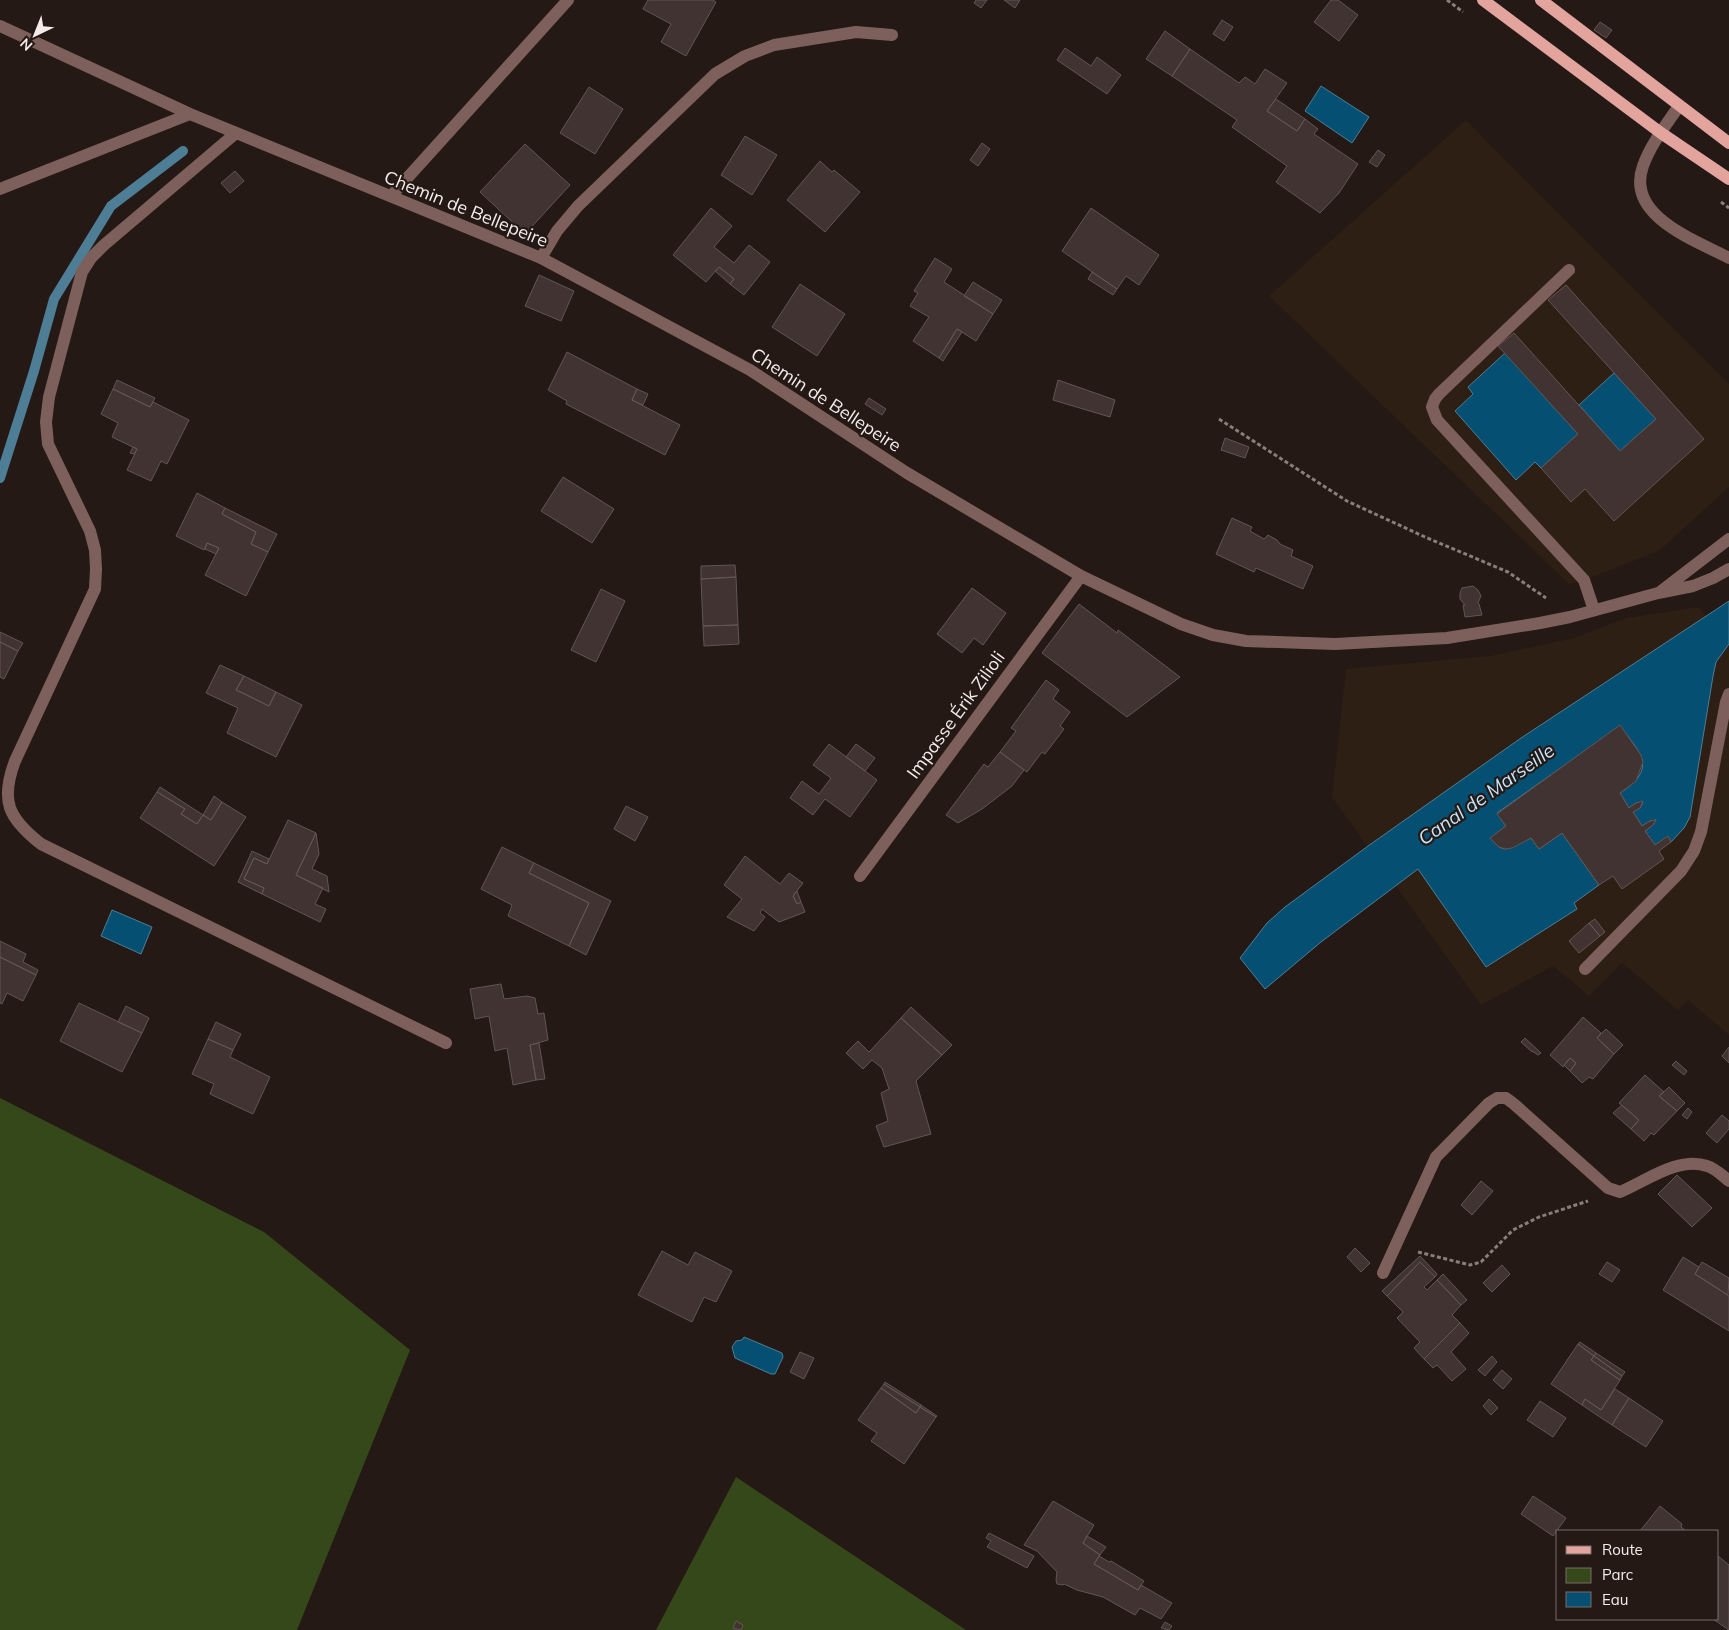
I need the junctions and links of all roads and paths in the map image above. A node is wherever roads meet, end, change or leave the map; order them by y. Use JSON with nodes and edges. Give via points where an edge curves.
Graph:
{"nodes":[{"id":1,"x":568,"y":0,"type":"edge"},
{"id":2,"x":1483,"y":0,"type":"edge"},
{"id":3,"x":1541,"y":0,"type":"edge"},
{"id":4,"x":0,"y":26,"type":"edge"},
{"id":5,"x":892,"y":35,"type":"dead end"},
{"id":6,"x":1679,"y":106,"type":"junction"},
{"id":7,"x":190,"y":114,"type":"junction"},
{"id":8,"x":1661,"y":133,"type":"junction"},
{"id":9,"x":236,"y":134,"type":"junction"},
{"id":10,"x":1729,"y":143,"type":"edge"},
{"id":11,"x":1729,"y":180,"type":"edge"},
{"id":12,"x":0,"y":189,"type":"edge"},
{"id":13,"x":391,"y":196,"type":"junction"},
{"id":14,"x":541,"y":258,"type":"junction"},
{"id":15,"x":1729,"y":258,"type":"edge"},
{"id":16,"x":1569,"y":270,"type":"dead end"},
{"id":17,"x":1219,"y":419,"type":"dead end"},
{"id":18,"x":1729,"y":539,"type":"edge"},
{"id":19,"x":1729,"y":568,"type":"edge"},
{"id":20,"x":1081,"y":576,"type":"junction"},
{"id":21,"x":1658,"y":593,"type":"junction"},
{"id":22,"x":1594,"y":610,"type":"junction"},
{"id":23,"x":1570,"y":617,"type":"junction"},
{"id":24,"x":1729,"y":694,"type":"edge"},
{"id":25,"x":860,"y":876,"type":"dead end"},
{"id":26,"x":1585,"y":969,"type":"dead end"},
{"id":27,"x":446,"y":1043,"type":"dead end"},
{"id":28,"x":1729,"y":1181,"type":"edge"},
{"id":29,"x":1620,"y":1192,"type":"junction"},
{"id":30,"x":1395,"y":1246,"type":"junction"},
{"id":31,"x":1383,"y":1273,"type":"dead end"}],
"edges":[{"from":1,"to":13,"type":"street"},
{"from":2,"to":8,"type":"main road"},
{"from":3,"to":6,"type":"main road"},
{"from":4,"to":7,"type":"street","name":"Chemin de Bellepeire"},
{"from":5,"to":14,"type":"street","via":[[856,32],[774,45],[745,56],[715,74],[578,206],[557,231]]},
{"from":6,"to":8,"type":"street"},
{"from":6,"to":10,"type":"main road"},
{"from":7,"to":9,"type":"street","name":"Chemin de Bellepeire"},
{"from":7,"to":12,"type":"street"},
{"from":8,"to":11,"type":"main road"},
{"from":8,"to":15,"type":"street","via":[[1648,154],[1639,183],[1649,209],[1663,222]]},
{"from":9,"to":13,"type":"street","name":"Chemin de Bellepeire"},
{"from":9,"to":27,"type":"street","via":[[104,245],[82,272],[46,422],[48,444],[90,531],[95,550],[95,589],[15,761],[9,777],[8,803],[18,822],[41,844]]},
{"from":13,"to":14,"type":"street","name":"Chemin de Bellepeire"},
{"from":14,"to":20,"type":"street","name":"Chemin de Bellepeire","via":[[750,370],[907,472]]},
{"from":16,"to":22,"type":"street","via":[[1434,399],[1432,407],[1437,420],[1584,580]]},
{"from":17,"to":23,"type":"path","via":[[1347,501],[1508,572]]},
{"from":18,"to":21,"type":"street","name":"Chemin de Bellepeire"},
{"from":19,"to":21,"type":"street","name":"Chemin de Bellepeire","via":[[1693,586]]},
{"from":20,"to":23,"type":"street","name":"Chemin de Bellepeire","via":[[1181,624],[1213,635],[1246,641],[1335,644],[1446,638]]},
{"from":20,"to":25,"type":"street","name":"Impasse Érik Zilioli"},
{"from":21,"to":22,"type":"street","name":"Chemin de Bellepeire"},
{"from":22,"to":23,"type":"street","name":"Chemin de Bellepeire"},
{"from":24,"to":26,"type":"street","via":[[1701,832],[1694,851],[1681,871]]},
{"from":28,"to":29,"type":"street","via":[[1708,1166],[1692,1163],[1670,1168]]},
{"from":29,"to":30,"type":"path","via":[[1539,1217],[1513,1230],[1481,1262],[1470,1265]]},
{"from":29,"to":30,"type":"street","via":[[1608,1188],[1514,1104],[1506,1098],[1496,1098],[1474,1116],[1436,1157]]},
{"from":30,"to":31,"type":"street"}]}
